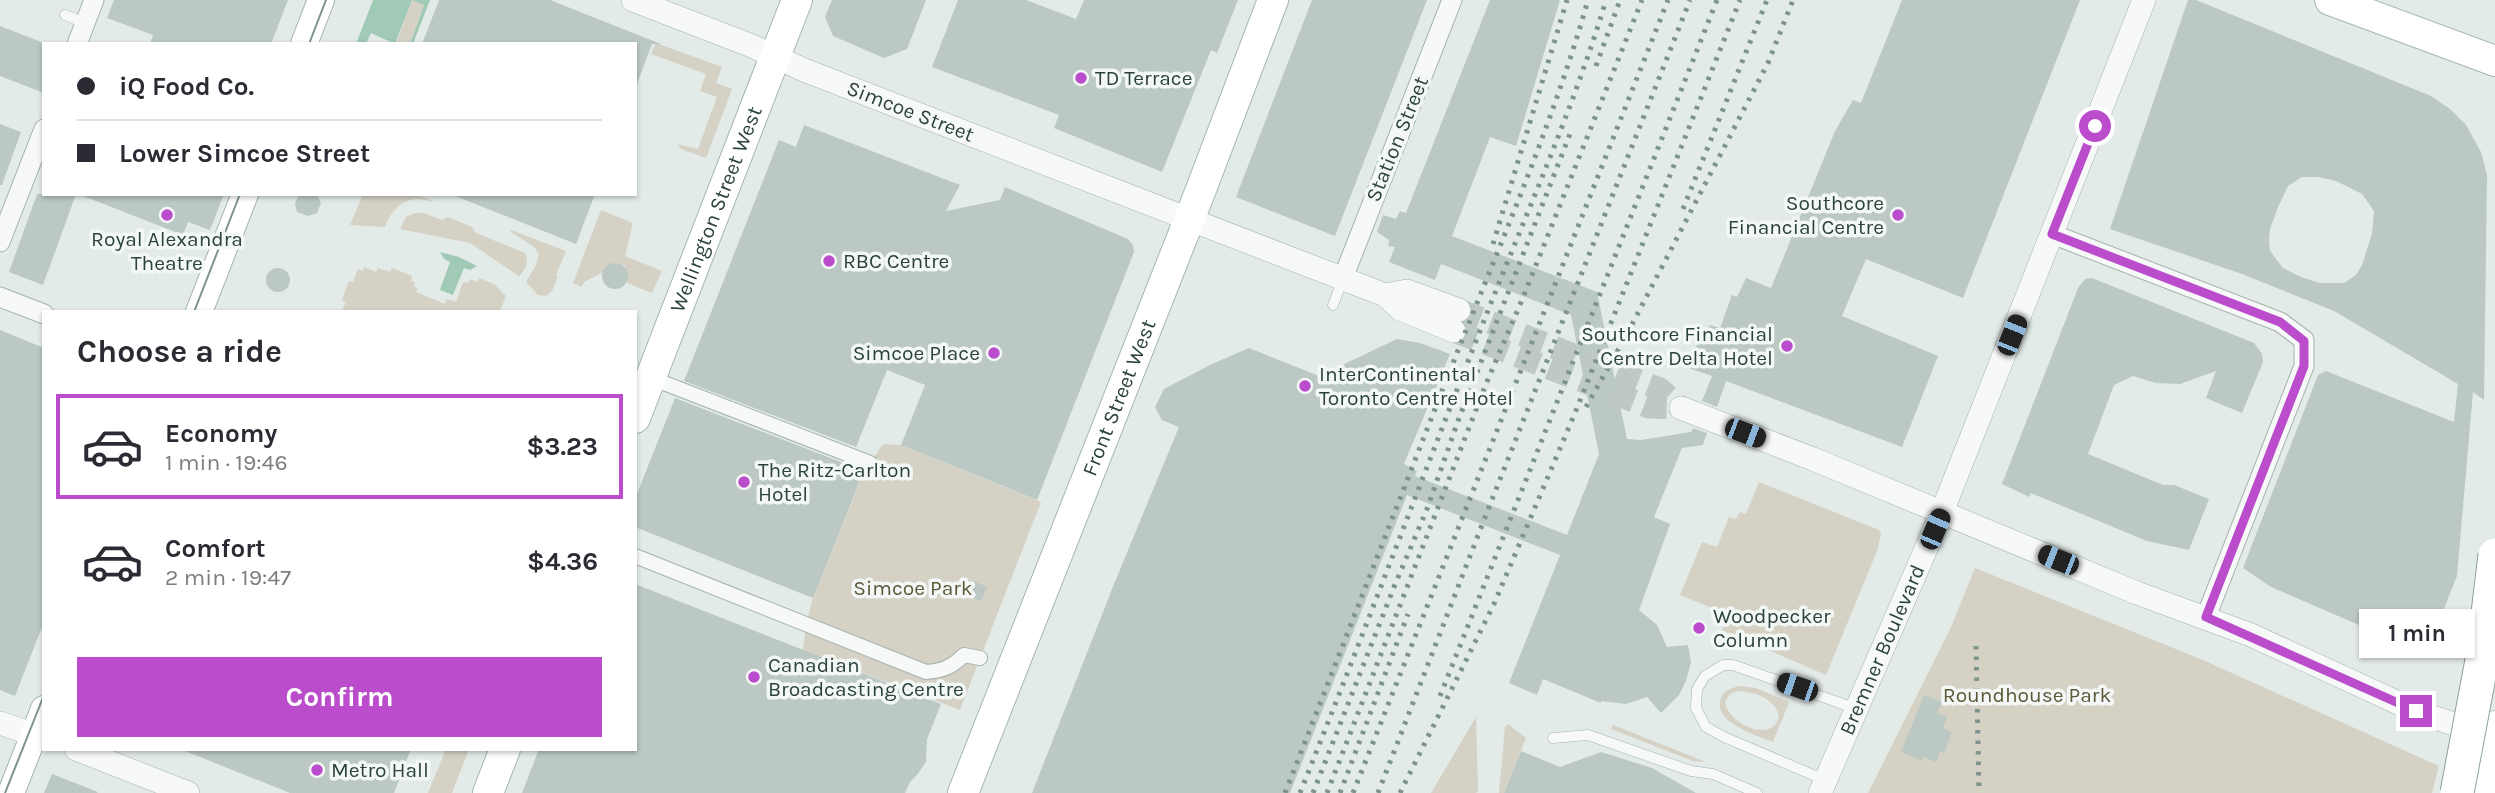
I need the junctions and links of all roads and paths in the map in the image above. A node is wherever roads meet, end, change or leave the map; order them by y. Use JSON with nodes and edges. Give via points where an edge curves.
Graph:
{"nodes":[{"id":1,"x":94,"y":0,"type":"edge"},
{"id":2,"x":321,"y":0,"type":"edge"},
{"id":3,"x":633,"y":0,"type":"edge"},
{"id":4,"x":797,"y":0,"type":"edge"},
{"id":5,"x":1273,"y":0,"type":"edge"},
{"id":6,"x":1452,"y":0,"type":"edge"},
{"id":7,"x":2144,"y":0,"type":"edge"},
{"id":8,"x":2330,"y":0,"type":"edge"},
{"id":9,"x":65,"y":15,"type":"dead end"},
{"id":10,"x":85,"y":23,"type":"junction"},
{"id":11,"x":78,"y":42,"type":"edge"},
{"id":12,"x":305,"y":42,"type":"edge"},
{"id":13,"x":776,"y":57,"type":"junction"},
{"id":14,"x":2495,"y":61,"type":"edge"},
{"id":15,"x":42,"y":134,"type":"edge"},
{"id":16,"x":244,"y":196,"type":"edge"},
{"id":17,"x":1189,"y":219,"type":"junction"},
{"id":18,"x":2052,"y":234,"type":"junction"},
{"id":19,"x":0,"y":242,"type":"edge"},
{"id":20,"x":1343,"y":278,"type":"junction"},
{"id":21,"x":0,"y":297,"type":"edge"},
{"id":22,"x":1333,"y":305,"type":"dead end"},
{"id":23,"x":200,"y":310,"type":"edge"},
{"id":24,"x":42,"y":313,"type":"edge"},
{"id":25,"x":1456,"y":321,"type":"tunnel mouth"},
{"id":26,"x":651,"y":378,"type":"junction"},
{"id":27,"x":1681,"y":408,"type":"dead end"},
{"id":28,"x":637,"y":413,"type":"edge"},
{"id":29,"x":870,"y":463,"type":"dead end"},
{"id":30,"x":1942,"y":512,"type":"junction"},
{"id":31,"x":2495,"y":555,"type":"edge"},
{"id":32,"x":637,"y":557,"type":"edge"},
{"id":33,"x":2206,"y":617,"type":"junction"},
{"id":34,"x":980,"y":658,"type":"dead end"},
{"id":35,"x":1857,"y":709,"type":"junction"},
{"id":36,"x":0,"y":723,"type":"edge"},
{"id":37,"x":39,"y":736,"type":"edge"},
{"id":38,"x":1553,"y":738,"type":"dead end"},
{"id":39,"x":2495,"y":742,"type":"edge"},
{"id":40,"x":80,"y":751,"type":"edge"},
{"id":41,"x":504,"y":751,"type":"edge"},
{"id":42,"x":1823,"y":786,"type":"edge"},
{"id":43,"x":153,"y":787,"type":"edge"},
{"id":44,"x":10,"y":793,"type":"edge"},
{"id":45,"x":188,"y":793,"type":"edge"},
{"id":46,"x":488,"y":793,"type":"edge"},
{"id":47,"x":963,"y":793,"type":"edge"},
{"id":48,"x":1757,"y":793,"type":"edge"},
{"id":49,"x":2457,"y":793,"type":"edge"},
{"id":50,"x":2477,"y":793,"type":"edge"},
{"id":51,"x":2489,"y":793,"type":"edge"}],
"edges":[{"from":1,"to":10,"type":"street"},
{"from":2,"to":12,"type":"main road"},
{"from":3,"to":13,"type":"street","name":"Simcoe Street"},
{"from":4,"to":13,"type":"main road","name":"Wellington Street West"},
{"from":5,"to":17,"type":"main road","name":"Front Street West"},
{"from":6,"to":20,"type":"street","name":"Station Street"},
{"from":7,"to":18,"type":"street","name":"Bremner Boulevard"},
{"from":8,"to":14,"type":"main road"},
{"from":9,"to":10,"type":"lane"},
{"from":10,"to":11,"type":"street"},
{"from":13,"to":17,"type":"street","name":"Simcoe Street"},
{"from":13,"to":26,"type":"main road","name":"Wellington Street West"},
{"from":15,"to":19,"type":"street"},
{"from":16,"to":23,"type":"main road"},
{"from":17,"to":20,"type":"street","name":"Simcoe Street"},
{"from":17,"to":47,"type":"main road","name":"Front Street West"},
{"from":18,"to":30,"type":"street","name":"Bremner Boulevard"},
{"from":18,"to":33,"type":"street","via":[[2280,322],[2304,341],[2304,366]]},
{"from":20,"to":22,"type":"lane"},
{"from":20,"to":25,"type":"street","name":"Simcoe Street","via":[[1385,295],[1407,291]]},
{"from":21,"to":24,"type":"street"},
{"from":26,"to":28,"type":"main road","name":"Wellington Street West"},
{"from":26,"to":29,"type":"street"},
{"from":27,"to":30,"type":"street"},
{"from":30,"to":33,"type":"street"},
{"from":30,"to":35,"type":"street","name":"Bremner Boulevard"},
{"from":31,"to":49,"type":"highway","bridge":true,"via":[[2483,655]]},
{"from":32,"to":34,"type":"street","via":[[926,672],[941,671],[964,655]]},
{"from":33,"to":39,"type":"street"},
{"from":35,"to":42,"type":"street","name":"Bremner Boulevard"},
{"from":35,"to":42,"type":"lane","via":[[1733,665],[1716,668],[1697,690],[1696,709],[1706,727]]},
{"from":36,"to":37,"type":"street"},
{"from":37,"to":44,"type":"main road"},
{"from":38,"to":48,"type":"lane","via":[[1588,735],[1690,771],[1713,774]]},
{"from":39,"to":50,"type":"highway"},
{"from":39,"to":51,"type":"highway"},
{"from":40,"to":43,"type":"street"},
{"from":41,"to":46,"type":"main road"},
{"from":43,"to":45,"type":"street"}]}
